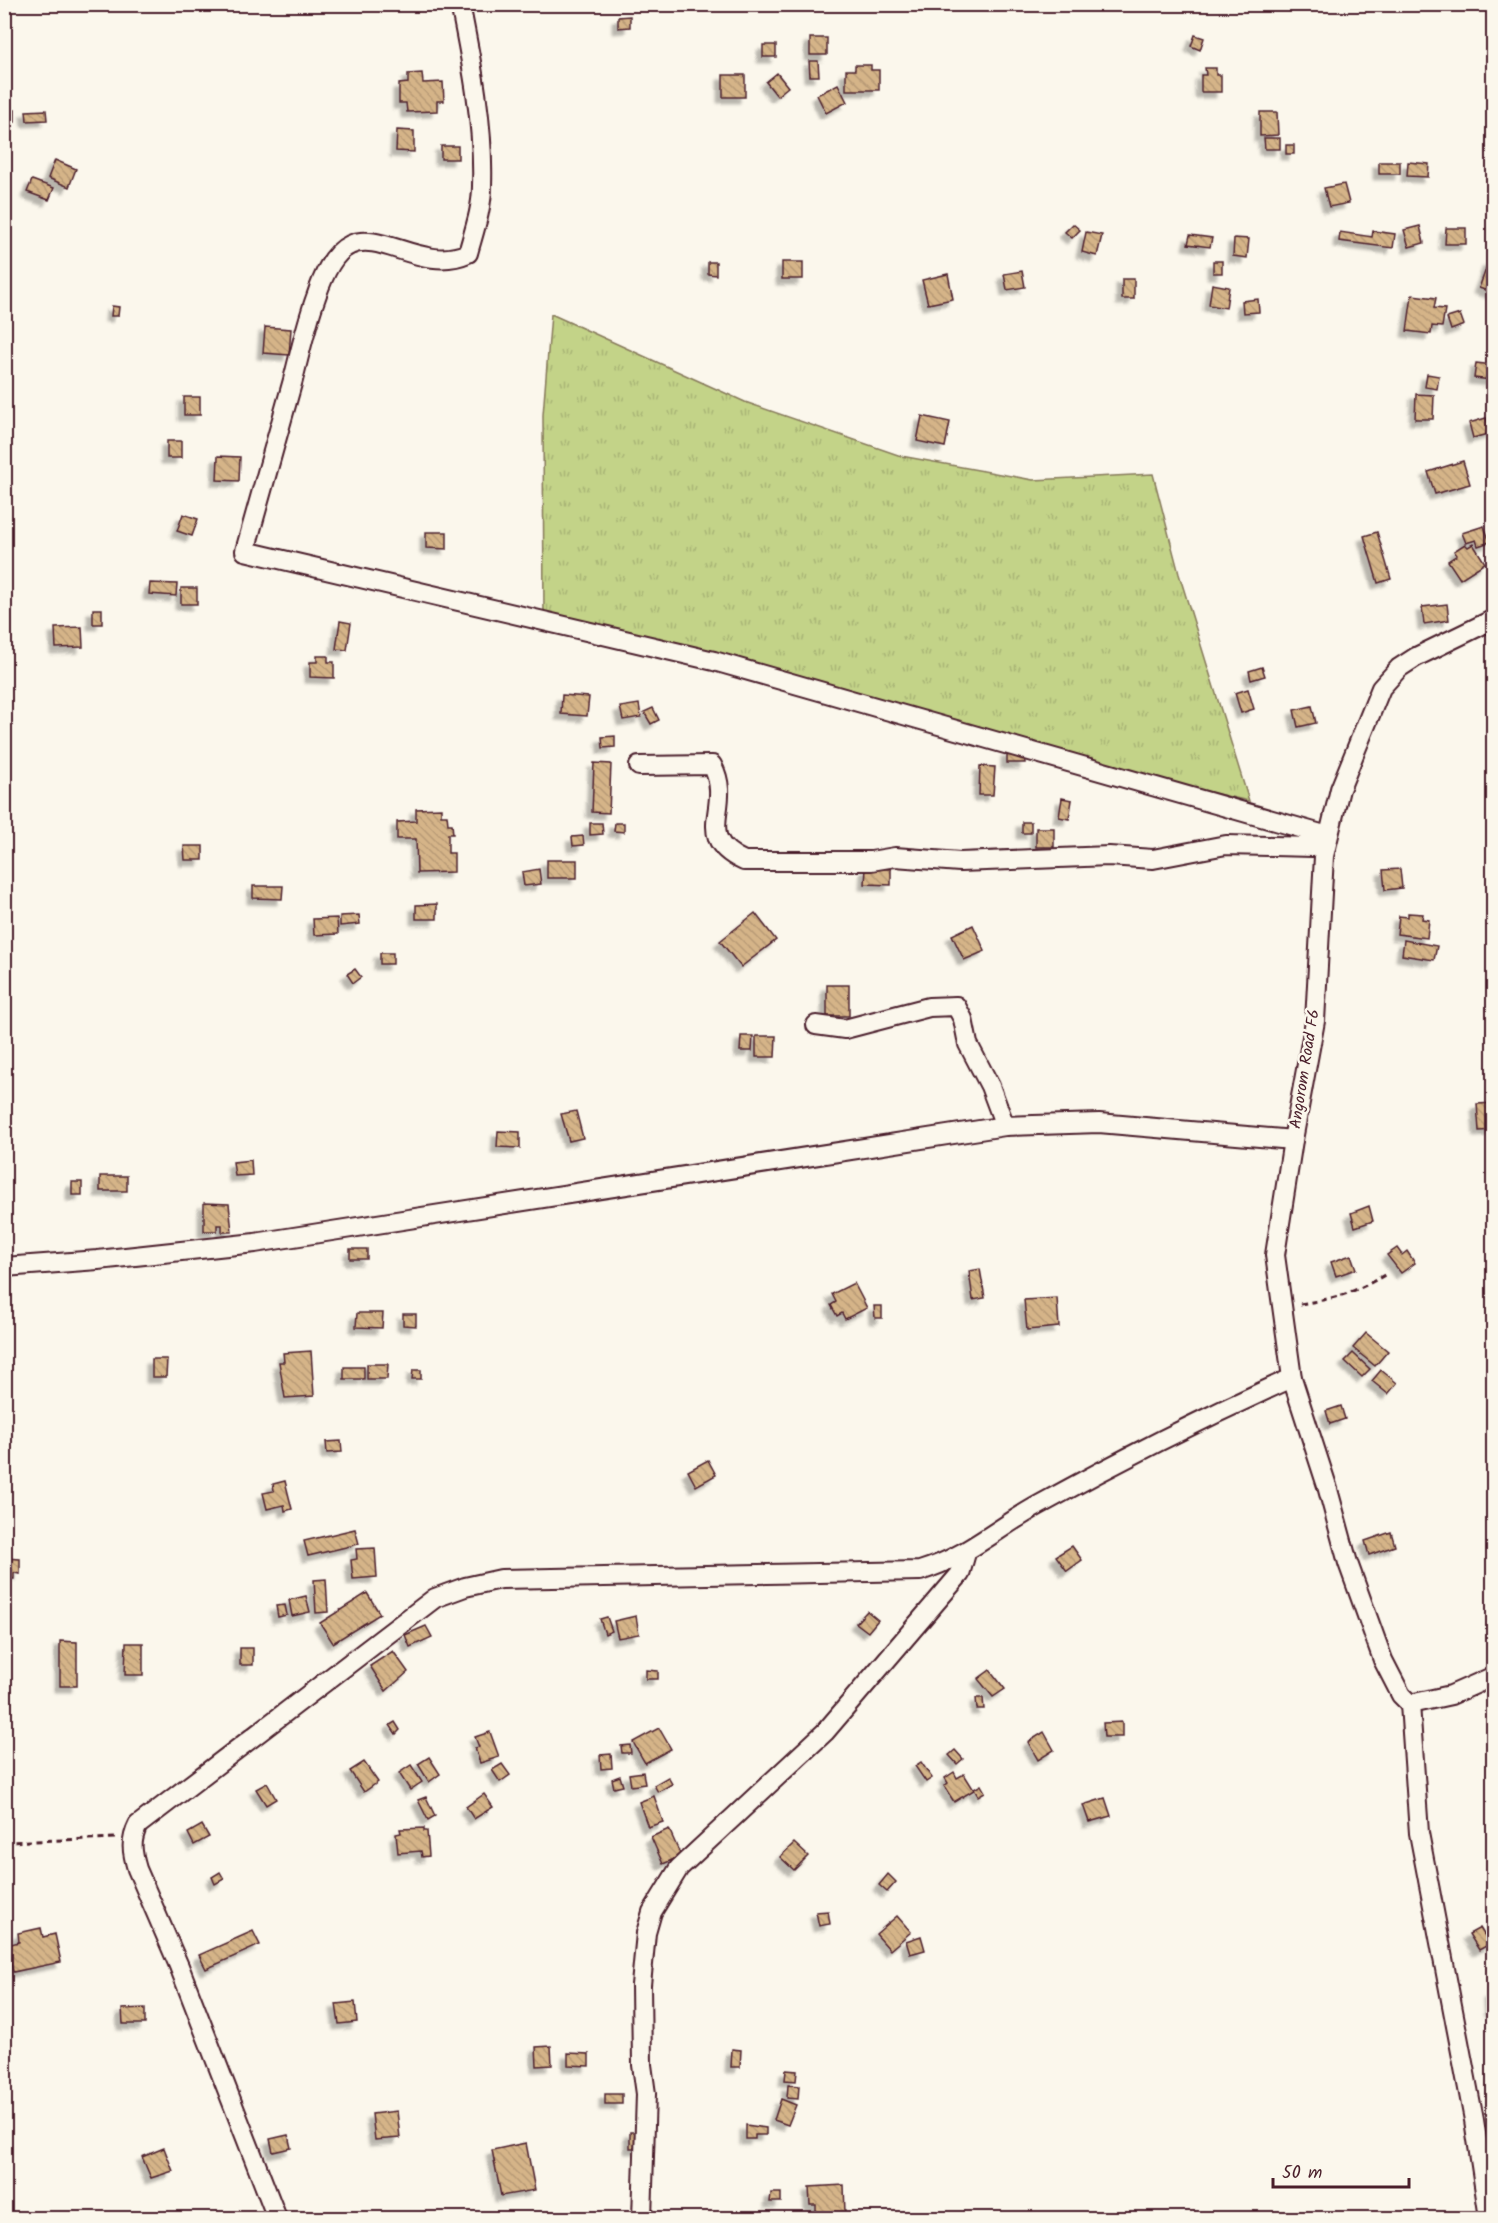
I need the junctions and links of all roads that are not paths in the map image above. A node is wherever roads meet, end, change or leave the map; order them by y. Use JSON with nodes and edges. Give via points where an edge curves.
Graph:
{"nodes":[{"id":1,"x":460,"y":4,"type":"edge"},
{"id":2,"x":1494,"y":619,"type":"edge"},
{"id":3,"x":639,"y":766,"type":"dead end"},
{"id":4,"x":1328,"y":836,"type":"junction"},
{"id":5,"x":816,"y":1025,"type":"dead end"},
{"id":6,"x":1005,"y":1126,"type":"junction"},
{"id":7,"x":1293,"y":1140,"type":"junction"},
{"id":8,"x":4,"y":1267,"type":"edge"},
{"id":9,"x":1292,"y":1378,"type":"junction"},
{"id":10,"x":966,"y":1553,"type":"junction"},
{"id":11,"x":1494,"y":1676,"type":"edge"},
{"id":12,"x":1410,"y":1704,"type":"junction"},
{"id":13,"x":277,"y":2218,"type":"edge"},
{"id":14,"x":642,"y":2218,"type":"edge"},
{"id":15,"x":1489,"y":2218,"type":"edge"}],
"edges":[{"from":1,"to":4,"type":"street","via":[[476,92],[482,160],[479,213],[468,253],[455,259],[434,259],[365,242],[351,244],[337,254],[316,297],[245,551],[714,661]]},
{"from":2,"to":4,"type":"street","name":"Angorom Road F6","via":[[1416,657],[1399,668],[1381,688],[1340,789]]},
{"from":3,"to":4,"type":"street","via":[[712,765],[719,778],[717,839],[726,853],[744,861],[871,861],[895,857],[960,862],[1109,856],[1153,859],[1226,845],[1313,846]]},
{"from":4,"to":7,"type":"street","name":"Angorom Road F6","via":[[1315,1021]]},
{"from":5,"to":6,"type":"street","via":[[845,1029],[929,1007],[956,1006],[968,1044]]},
{"from":6,"to":7,"type":"street","name":"Angorom Road F6","via":[[1099,1123]]},
{"from":6,"to":8,"type":"street","name":"Angorom Road F6","via":[[255,1243]]},
{"from":7,"to":9,"type":"street","via":[[1275,1255]]},
{"from":9,"to":10,"type":"street","via":[[1186,1425],[1034,1508]]},
{"from":9,"to":12,"type":"street","via":[[1348,1563],[1383,1660]]},
{"from":10,"to":13,"type":"street","via":[[920,1571],[567,1576],[501,1579],[465,1587],[435,1598],[412,1614],[138,1826],[132,1838],[137,1869]]},
{"from":10,"to":14,"type":"street","via":[[960,1574],[825,1732],[679,1868],[652,1912],[641,1985],[646,2094]]},
{"from":11,"to":12,"type":"street","via":[[1451,1695]]},
{"from":12,"to":15,"type":"street","via":[[1419,1833]]}]}
